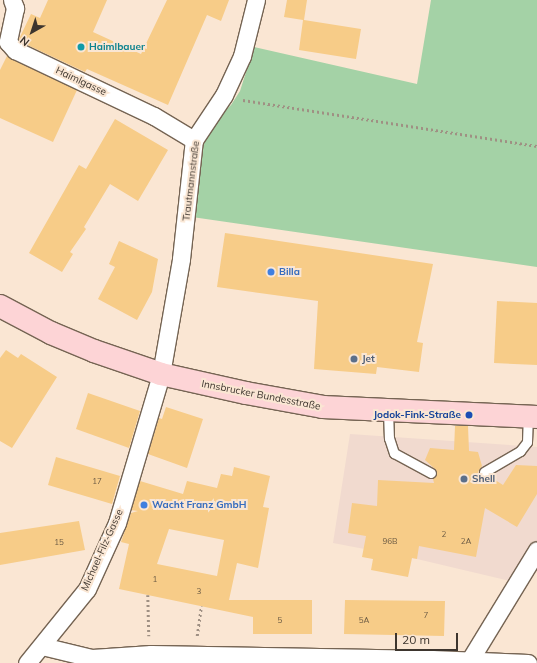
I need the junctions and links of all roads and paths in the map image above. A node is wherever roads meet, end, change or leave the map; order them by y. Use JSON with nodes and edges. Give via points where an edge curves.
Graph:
{"nodes":[{"id":1,"x":12,"y":0,"type":"edge"},
{"id":2,"x":256,"y":0,"type":"edge"},
{"id":3,"x":4,"y":45,"type":"edge"},
{"id":4,"x":224,"y":95,"type":"junction"},
{"id":5,"x":194,"y":140,"type":"junction"},
{"id":6,"x":537,"y":146,"type":"edge"},
{"id":7,"x":0,"y":306,"type":"edge"},
{"id":8,"x":161,"y":374,"type":"junction"},
{"id":9,"x":388,"y":411,"type":"junction"},
{"id":10,"x":532,"y":417,"type":"edge"},
{"id":11,"x":484,"y":472,"type":"dead end"},
{"id":12,"x":431,"y":473,"type":"dead end"},
{"id":13,"x":537,"y":550,"type":"edge"},
{"id":14,"x":148,"y":595,"type":"dead end"},
{"id":15,"x":201,"y":606,"type":"dead end"},
{"id":16,"x":42,"y":646,"type":"junction"},
{"id":17,"x":149,"y":654,"type":"junction"},
{"id":18,"x":195,"y":655,"type":"junction"},
{"id":19,"x":469,"y":661,"type":"edge"},
{"id":20,"x":27,"y":663,"type":"edge"},
{"id":21,"x":528,"y":663,"type":"edge"}],
"edges":[{"from":1,"to":3,"type":"street","name":"Haimlgasse","via":[[15,8]]},
{"from":2,"to":4,"type":"street","name":"Trautmannstraße","via":[[242,56]]},
{"from":3,"to":5,"type":"street","name":"Haimlgasse","via":[[154,116]]},
{"from":4,"to":5,"type":"street","name":"Trautmannstraße"},
{"from":4,"to":6,"type":"path"},
{"from":5,"to":8,"type":"street","name":"Trautmannstraße","via":[[181,259]]},
{"from":7,"to":8,"type":"main road","name":"Innsbrucker Bundesstraße","via":[[51,333]]},
{"from":8,"to":9,"type":"main road","name":"Innsbrucker Bundesstraße","via":[[323,407]]},
{"from":8,"to":16,"type":"street","name":"Michael-Filz-Gasse","via":[[117,523],[87,588]]},
{"from":9,"to":10,"type":"main road","name":"Innsbrucker Bundesstraße"},
{"from":9,"to":12,"type":"lane","via":[[389,438],[394,453]]},
{"from":10,"to":11,"type":"lane","via":[[527,442],[520,451]]},
{"from":13,"to":19,"type":"street"},
{"from":14,"to":17,"type":"path"},
{"from":15,"to":18,"type":"path"},
{"from":16,"to":17,"type":"street","via":[[92,658]]},
{"from":16,"to":20,"type":"street","name":"Michael-Filz-Gasse"},
{"from":17,"to":18,"type":"street"},
{"from":18,"to":19,"type":"street"},
{"from":19,"to":21,"type":"street"}]}
